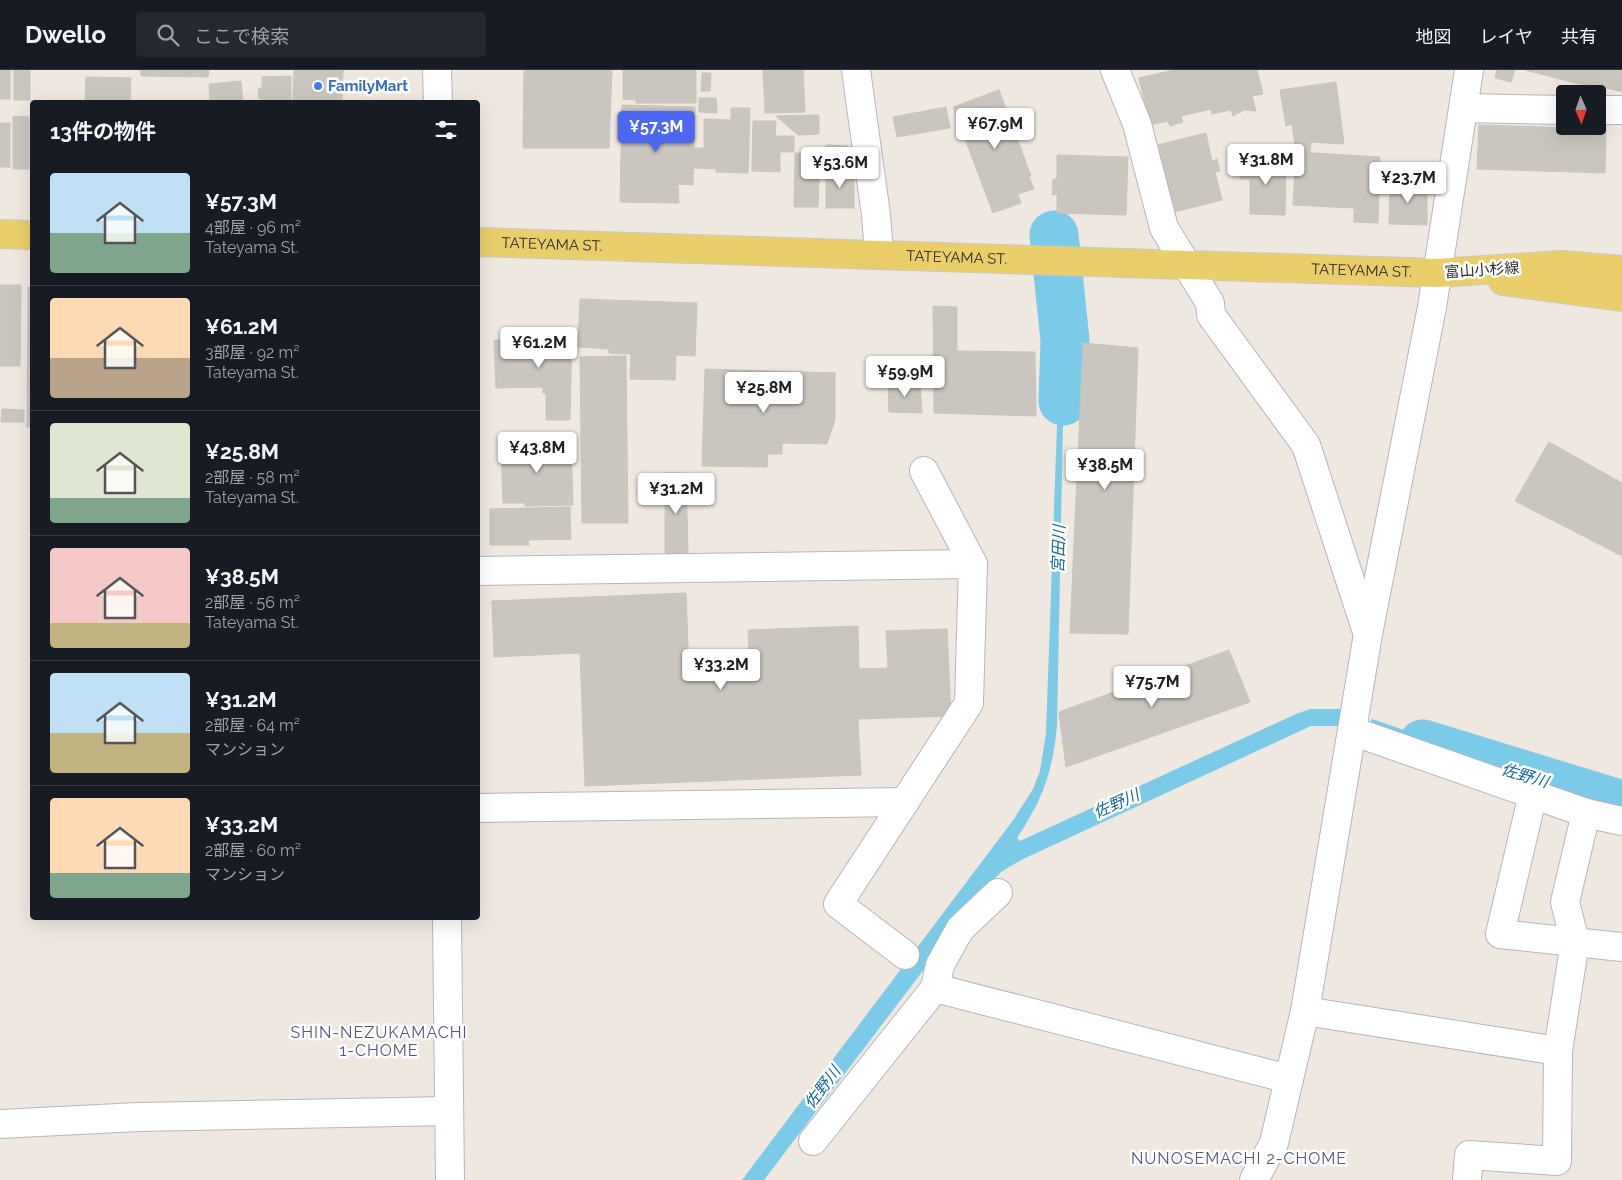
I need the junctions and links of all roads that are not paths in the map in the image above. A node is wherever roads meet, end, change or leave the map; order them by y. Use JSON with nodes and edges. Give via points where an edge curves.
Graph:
{"nodes":[{"id":1,"x":437,"y":70,"type":"edge"},
{"id":2,"x":856,"y":70,"type":"edge"},
{"id":3,"x":1114,"y":70,"type":"edge"},
{"id":4,"x":1469,"y":70,"type":"edge"},
{"id":5,"x":438,"y":100,"type":"edge"},
{"id":6,"x":1464,"y":108,"type":"junction"},
{"id":7,"x":1556,"y":110,"type":"edge"},
{"id":8,"x":1606,"y":110,"type":"edge"},
{"id":9,"x":1622,"y":110,"type":"edge"},
{"id":10,"x":0,"y":234,"type":"edge"},
{"id":11,"x":30,"y":234,"type":"edge"},
{"id":12,"x":480,"y":242,"type":"edge"},
{"id":13,"x":879,"y":254,"type":"junction"},
{"id":14,"x":1185,"y":264,"type":"junction"},
{"id":15,"x":1622,"y":270,"type":"edge"},
{"id":16,"x":1437,"y":273,"type":"junction"},
{"id":17,"x":1622,"y":297,"type":"edge"},
{"id":18,"x":924,"y":471,"type":"dead end"},
{"id":19,"x":973,"y":564,"type":"junction"},
{"id":20,"x":480,"y":571,"type":"edge"},
{"id":21,"x":1368,"y":634,"type":"junction"},
{"id":22,"x":1352,"y":731,"type":"junction"},
{"id":23,"x":1533,"y":794,"type":"junction"},
{"id":24,"x":905,"y":802,"type":"junction"},
{"id":25,"x":480,"y":808,"type":"edge"},
{"id":26,"x":1586,"y":813,"type":"junction"},
{"id":27,"x":1622,"y":821,"type":"edge"},
{"id":28,"x":998,"y":893,"type":"dead end"},
{"id":29,"x":447,"y":920,"type":"edge"},
{"id":30,"x":1575,"y":942,"type":"junction"},
{"id":31,"x":1622,"y":947,"type":"edge"},
{"id":32,"x":906,"y":955,"type":"dead end"},
{"id":33,"x":935,"y":988,"type":"junction"},
{"id":34,"x":1305,"y":1011,"type":"junction"},
{"id":35,"x":1558,"y":1051,"type":"junction"},
{"id":36,"x":1289,"y":1080,"type":"junction"},
{"id":37,"x":449,"y":1111,"type":"junction"},
{"id":38,"x":0,"y":1124,"type":"edge"},
{"id":39,"x":813,"y":1141,"type":"dead end"},
{"id":40,"x":450,"y":1180,"type":"edge"},
{"id":41,"x":1254,"y":1180,"type":"edge"},
{"id":42,"x":1467,"y":1180,"type":"edge"}],
"edges":[{"from":1,"to":5,"type":"street"},
{"from":2,"to":13,"type":"street"},
{"from":3,"to":14,"type":"street","via":[[1137,124],[1164,228]]},
{"from":4,"to":6,"type":"street"},
{"from":6,"to":7,"type":"street"},
{"from":6,"to":16,"type":"street"},
{"from":8,"to":9,"type":"street"},
{"from":10,"to":11,"type":"main road"},
{"from":12,"to":13,"type":"main road","name":"TATEYAMA ST."},
{"from":13,"to":14,"type":"main road","name":"TATEYAMA ST."},
{"from":14,"to":16,"type":"main road","name":"TATEYAMA ST."},
{"from":14,"to":21,"type":"street","via":[[1210,303],[1211,315],[1306,445]]},
{"from":15,"to":16,"type":"main road","name":"富山小杉線","via":[[1562,265]]},
{"from":16,"to":17,"type":"main road","name":"富山小杉線"},
{"from":16,"to":21,"type":"street"},
{"from":18,"to":19,"type":"street"},
{"from":19,"to":20,"type":"street"},
{"from":19,"to":24,"type":"street","via":[[969,703]]},
{"from":21,"to":22,"type":"street"},
{"from":22,"to":23,"type":"street"},
{"from":22,"to":34,"type":"street"},
{"from":23,"to":26,"type":"street"},
{"from":23,"to":30,"type":"street","via":[[1500,934]]},
{"from":24,"to":25,"type":"street"},
{"from":24,"to":32,"type":"street","via":[[838,904]]},
{"from":26,"to":27,"type":"street"},
{"from":26,"to":30,"type":"street","via":[[1565,902]]},
{"from":28,"to":33,"type":"street","via":[[960,929],[940,965]]},
{"from":29,"to":37,"type":"street"},
{"from":30,"to":31,"type":"street"},
{"from":30,"to":35,"type":"street"},
{"from":33,"to":36,"type":"street"},
{"from":33,"to":39,"type":"street"},
{"from":34,"to":35,"type":"street"},
{"from":34,"to":36,"type":"street"},
{"from":35,"to":42,"type":"street","via":[[1557,1161],[1469,1155]]},
{"from":36,"to":41,"type":"street","via":[[1274,1143]]},
{"from":37,"to":38,"type":"street","via":[[138,1117]]},
{"from":37,"to":40,"type":"street"}]}
